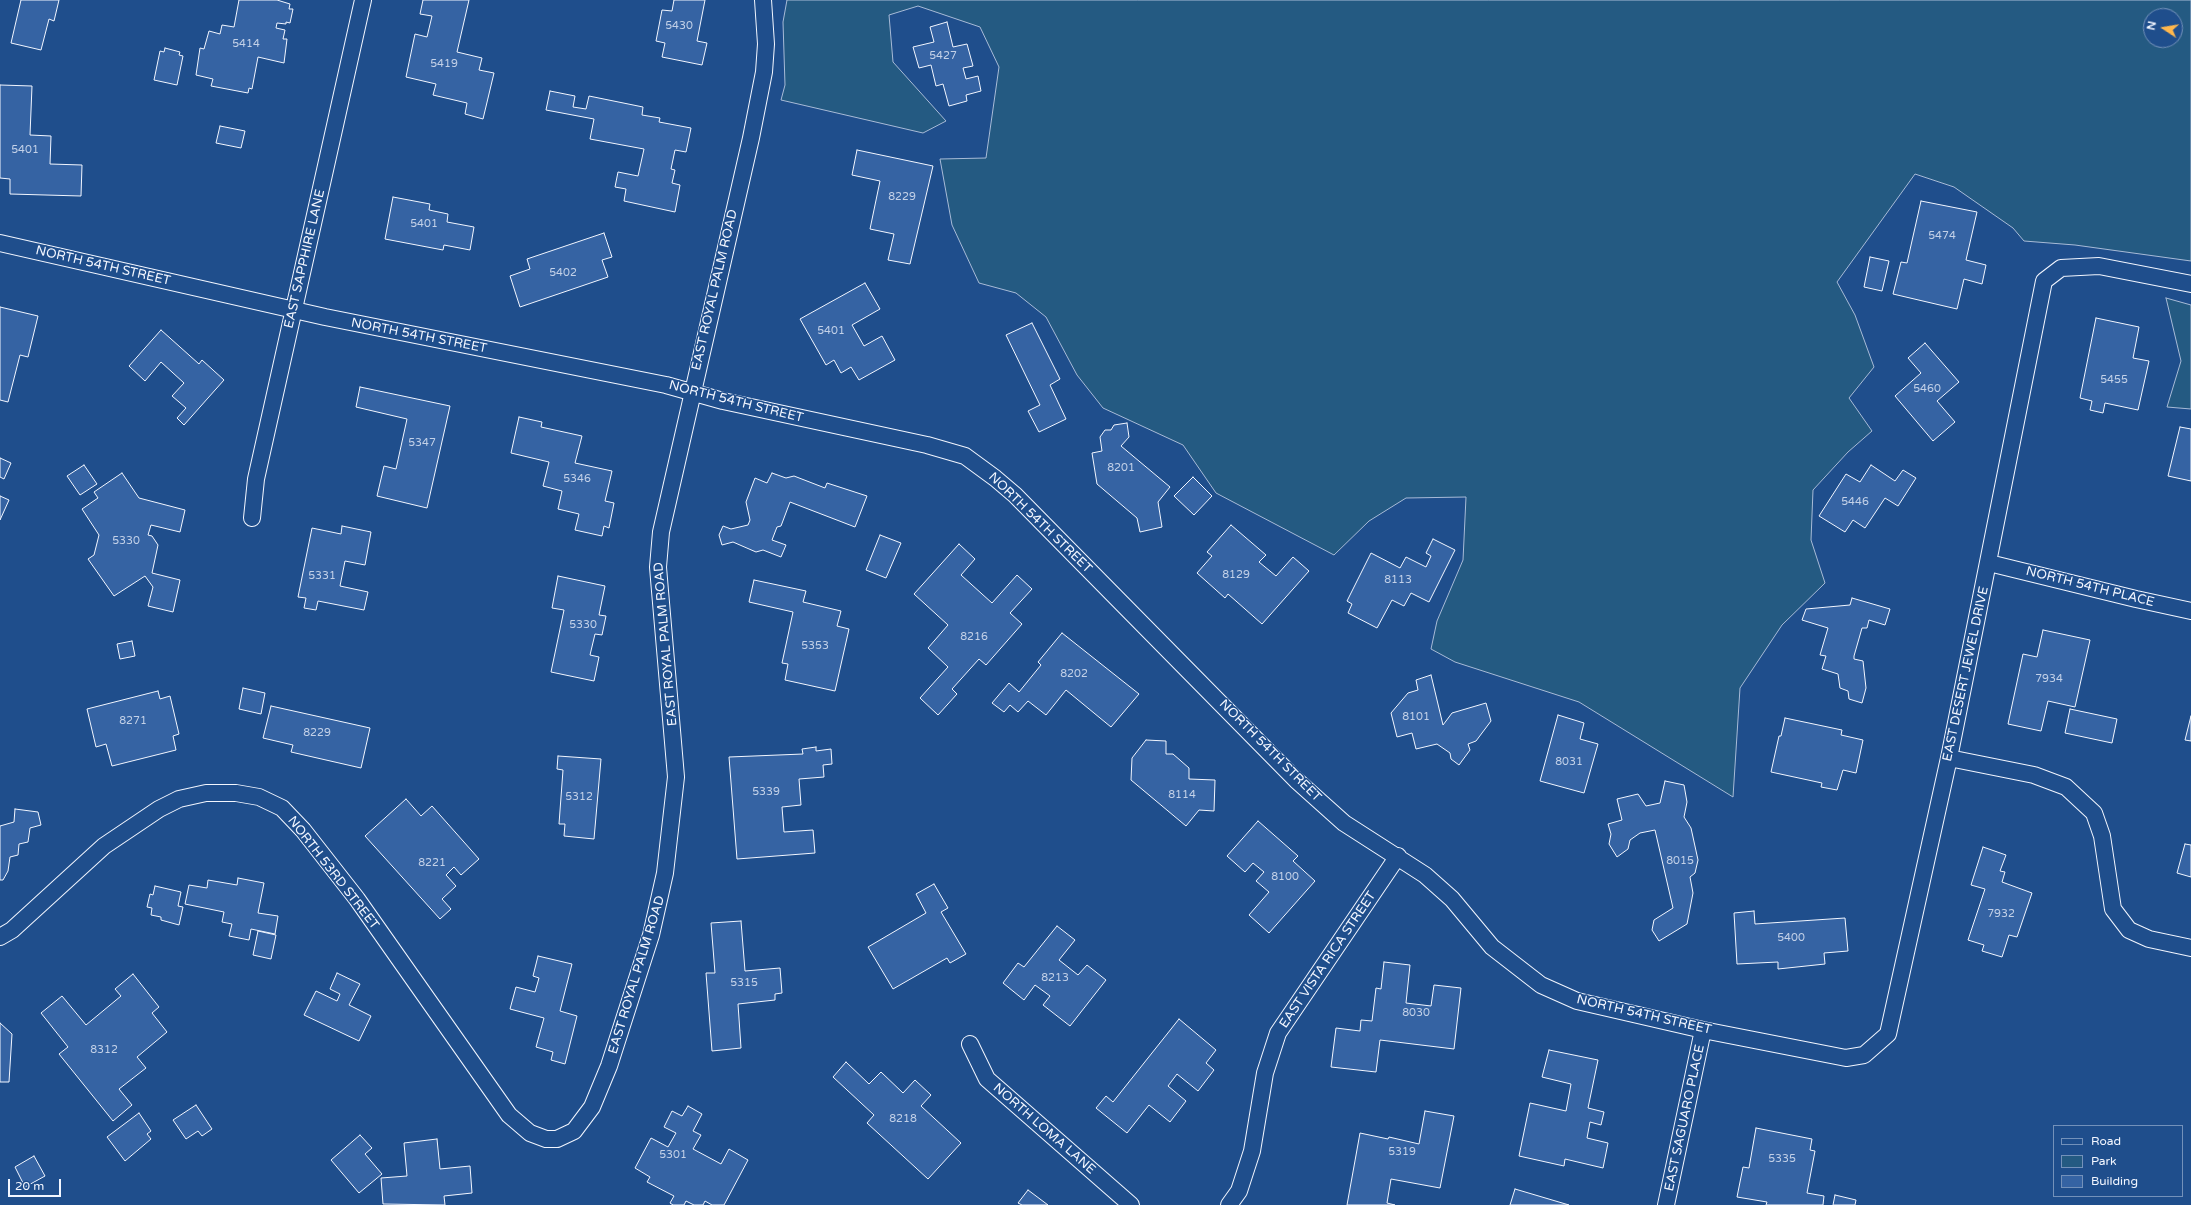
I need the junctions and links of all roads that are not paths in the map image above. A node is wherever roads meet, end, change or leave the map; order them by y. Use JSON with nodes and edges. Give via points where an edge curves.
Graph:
{"nodes":[{"id":1,"x":363,"y":0,"type":"edge"},
{"id":2,"x":764,"y":0,"type":"edge"},
{"id":3,"x":0,"y":243,"type":"edge"},
{"id":4,"x":2191,"y":284,"type":"edge"},
{"id":5,"x":294,"y":310,"type":"junction"},
{"id":6,"x":692,"y":392,"type":"junction"},
{"id":7,"x":252,"y":518,"type":"dead end"},
{"id":8,"x":1989,"y":563,"type":"junction"},
{"id":9,"x":2191,"y":611,"type":"edge"},
{"id":10,"x":1949,"y":758,"type":"junction"},
{"id":11,"x":1398,"y":856,"type":"junction"},
{"id":12,"x":0,"y":938,"type":"edge"},
{"id":13,"x":2191,"y":948,"type":"edge"},
{"id":14,"x":1703,"y":1030,"type":"junction"},
{"id":15,"x":970,"y":1044,"type":"dead end"},
{"id":16,"x":1864,"y":1055,"type":"joint"},
{"id":17,"x":546,"y":1139,"type":"joint"},
{"id":18,"x":1131,"y":1205,"type":"edge"},
{"id":19,"x":1229,"y":1205,"type":"edge"},
{"id":20,"x":1666,"y":1205,"type":"edge"}],
"edges":[{"from":1,"to":5,"type":"street","name":"EAST SAPPHIRE LANE"},
{"from":2,"to":6,"type":"street","name":"EAST ROYAL PALM ROAD","via":[[764,72]]},
{"from":3,"to":5,"type":"street","name":"NORTH 54TH STREET"},
{"from":4,"to":8,"type":"street","name":"EAST DESERT JEWEL DRIVE","via":[[2099,266],[2061,268],[2044,281]]},
{"from":5,"to":6,"type":"street","name":"NORTH 54TH STREET"},
{"from":5,"to":7,"type":"street","name":"EAST SAPPHIRE LANE","via":[[256,479]]},
{"from":6,"to":11,"type":"street","name":"NORTH 54TH STREET","via":[[944,449],[965,456],[1015,496],[1296,780],[1344,823]]},
{"from":6,"to":17,"type":"street","name":"EAST ROYAL PALM ROAD","via":[[661,532],[658,567],[676,777],[666,873],[651,935],[609,1066],[592,1107],[574,1131],[557,1140]]},
{"from":8,"to":9,"type":"street","name":"NORTH 54TH PLACE"},
{"from":8,"to":10,"type":"street","name":"EAST DESERT JEWEL DRIVE"},
{"from":10,"to":13,"type":"street","via":[[2034,775],[2066,787],[2094,813],[2102,836],[2114,909],[2129,930],[2149,939]]},
{"from":10,"to":16,"type":"street","name":"EAST DESERT JEWEL DRIVE","via":[[1888,1034]]},
{"from":11,"to":14,"type":"street","name":"NORTH 54TH STREET","via":[[1452,898],[1492,947],[1541,985],[1577,1001]]},
{"from":11,"to":19,"type":"street","name":"EAST VISTA RICA STREET","via":[[1278,1033],[1265,1073],[1252,1151],[1238,1191]]},
{"from":12,"to":17,"type":"street","name":"NORTH 53RD STREET","via":[[104,846],[159,809],[179,800],[206,793],[236,793],[259,797],[282,808],[303,830],[357,899],[509,1114],[530,1133]]},
{"from":14,"to":16,"type":"street","name":"NORTH 54TH STREET","via":[[1846,1058]]},
{"from":14,"to":20,"type":"street","name":"EAST SAGUARO PLACE"},
{"from":15,"to":18,"type":"street","name":"NORTH LOMA LANE","via":[[987,1079]]}]}
